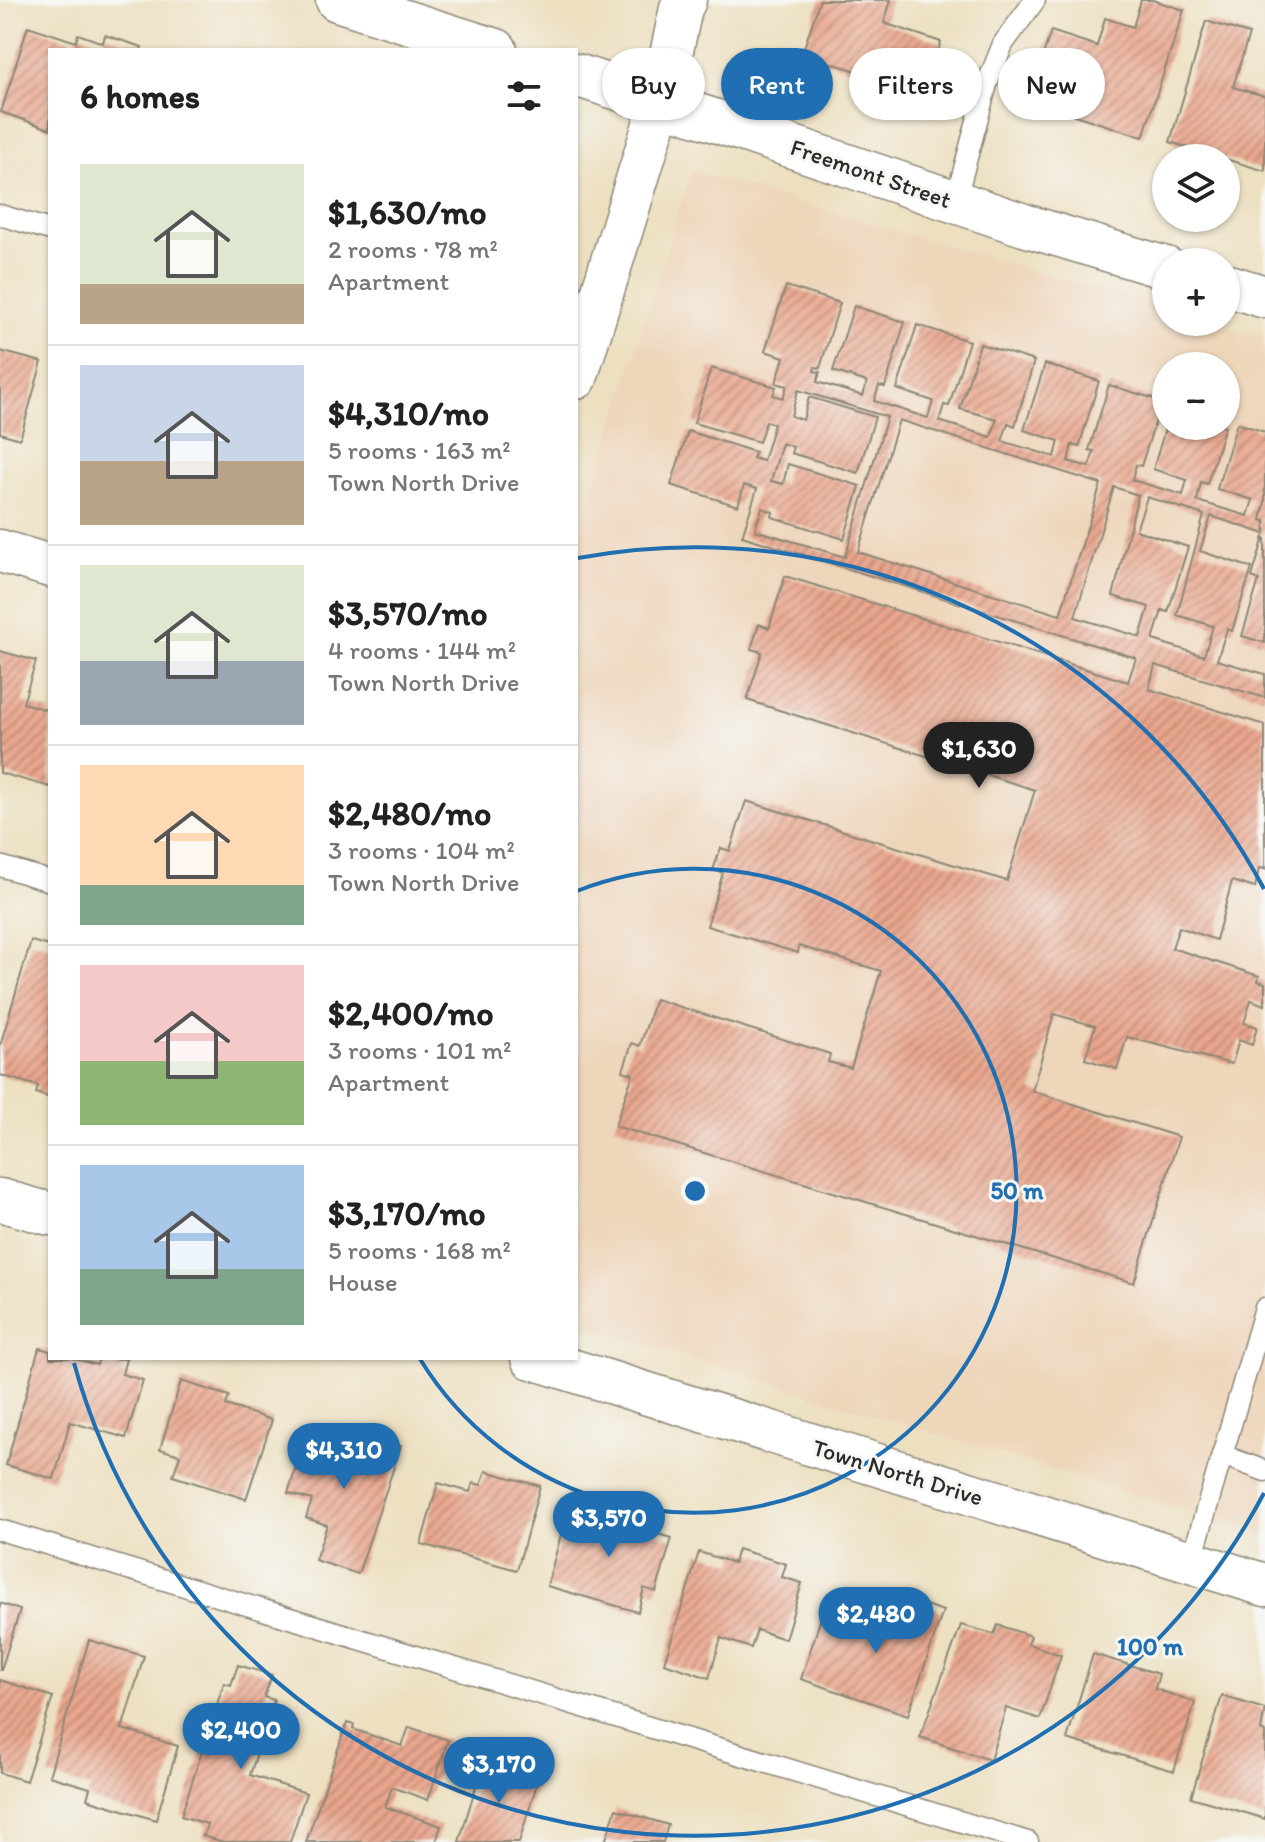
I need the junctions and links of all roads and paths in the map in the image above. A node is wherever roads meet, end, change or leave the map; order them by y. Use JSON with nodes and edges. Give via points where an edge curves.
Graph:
{"nodes":[{"id":1,"x":337,"y":0,"type":"edge"},
{"id":2,"x":685,"y":0,"type":"edge"},
{"id":3,"x":1035,"y":0,"type":"edge"},
{"id":4,"x":490,"y":48,"type":"edge"},
{"id":5,"x":672,"y":48,"type":"edge"},
{"id":6,"x":578,"y":76,"type":"edge"},
{"id":7,"x":602,"y":83,"type":"edge"},
{"id":8,"x":705,"y":117,"type":"edge"},
{"id":9,"x":655,"y":120,"type":"edge"},
{"id":10,"x":955,"y":202,"type":"junction"},
{"id":11,"x":0,"y":215,"type":"edge"},
{"id":12,"x":48,"y":229,"type":"edge"},
{"id":13,"x":1152,"y":264,"type":"edge"},
{"id":14,"x":1240,"y":289,"type":"edge"},
{"id":15,"x":1265,"y":297,"type":"edge"},
{"id":16,"x":578,"y":372,"type":"edge"},
{"id":17,"x":0,"y":551,"type":"edge"},
{"id":18,"x":48,"y":565,"type":"edge"},
{"id":19,"x":0,"y":866,"type":"edge"},
{"id":20,"x":48,"y":880,"type":"edge"},
{"id":21,"x":0,"y":1200,"type":"edge"},
{"id":22,"x":48,"y":1213,"type":"edge"},
{"id":23,"x":1265,"y":1308,"type":"edge"},
{"id":24,"x":538,"y":1360,"type":"edge"},
{"id":25,"x":1222,"y":1455,"type":"junction"},
{"id":26,"x":1265,"y":1471,"type":"edge"},
{"id":27,"x":0,"y":1530,"type":"edge"},
{"id":28,"x":1191,"y":1562,"type":"junction"},
{"id":29,"x":1265,"y":1585,"type":"edge"},
{"id":30,"x":1028,"y":1842,"type":"edge"}],
"edges":[{"from":1,"to":4,"type":"street"},
{"from":2,"to":5,"type":"street"},
{"from":3,"to":10,"type":"lane","via":[[1003,44],[987,84]]},
{"from":6,"to":7,"type":"street","name":"Freemont Street"},
{"from":8,"to":10,"type":"street","name":"Freemont Street"},
{"from":9,"to":16,"type":"street"},
{"from":10,"to":13,"type":"street","name":"Freemont Street"},
{"from":11,"to":12,"type":"lane"},
{"from":14,"to":15,"type":"street"},
{"from":17,"to":18,"type":"street"},
{"from":19,"to":20,"type":"lane"},
{"from":21,"to":22,"type":"street"},
{"from":23,"to":25,"type":"lane"},
{"from":24,"to":28,"type":"street","name":"Town North Drive"},
{"from":25,"to":26,"type":"lane"},
{"from":25,"to":28,"type":"lane"},
{"from":27,"to":30,"type":"lane"},
{"from":28,"to":29,"type":"street","name":"Town North Drive"}]}
